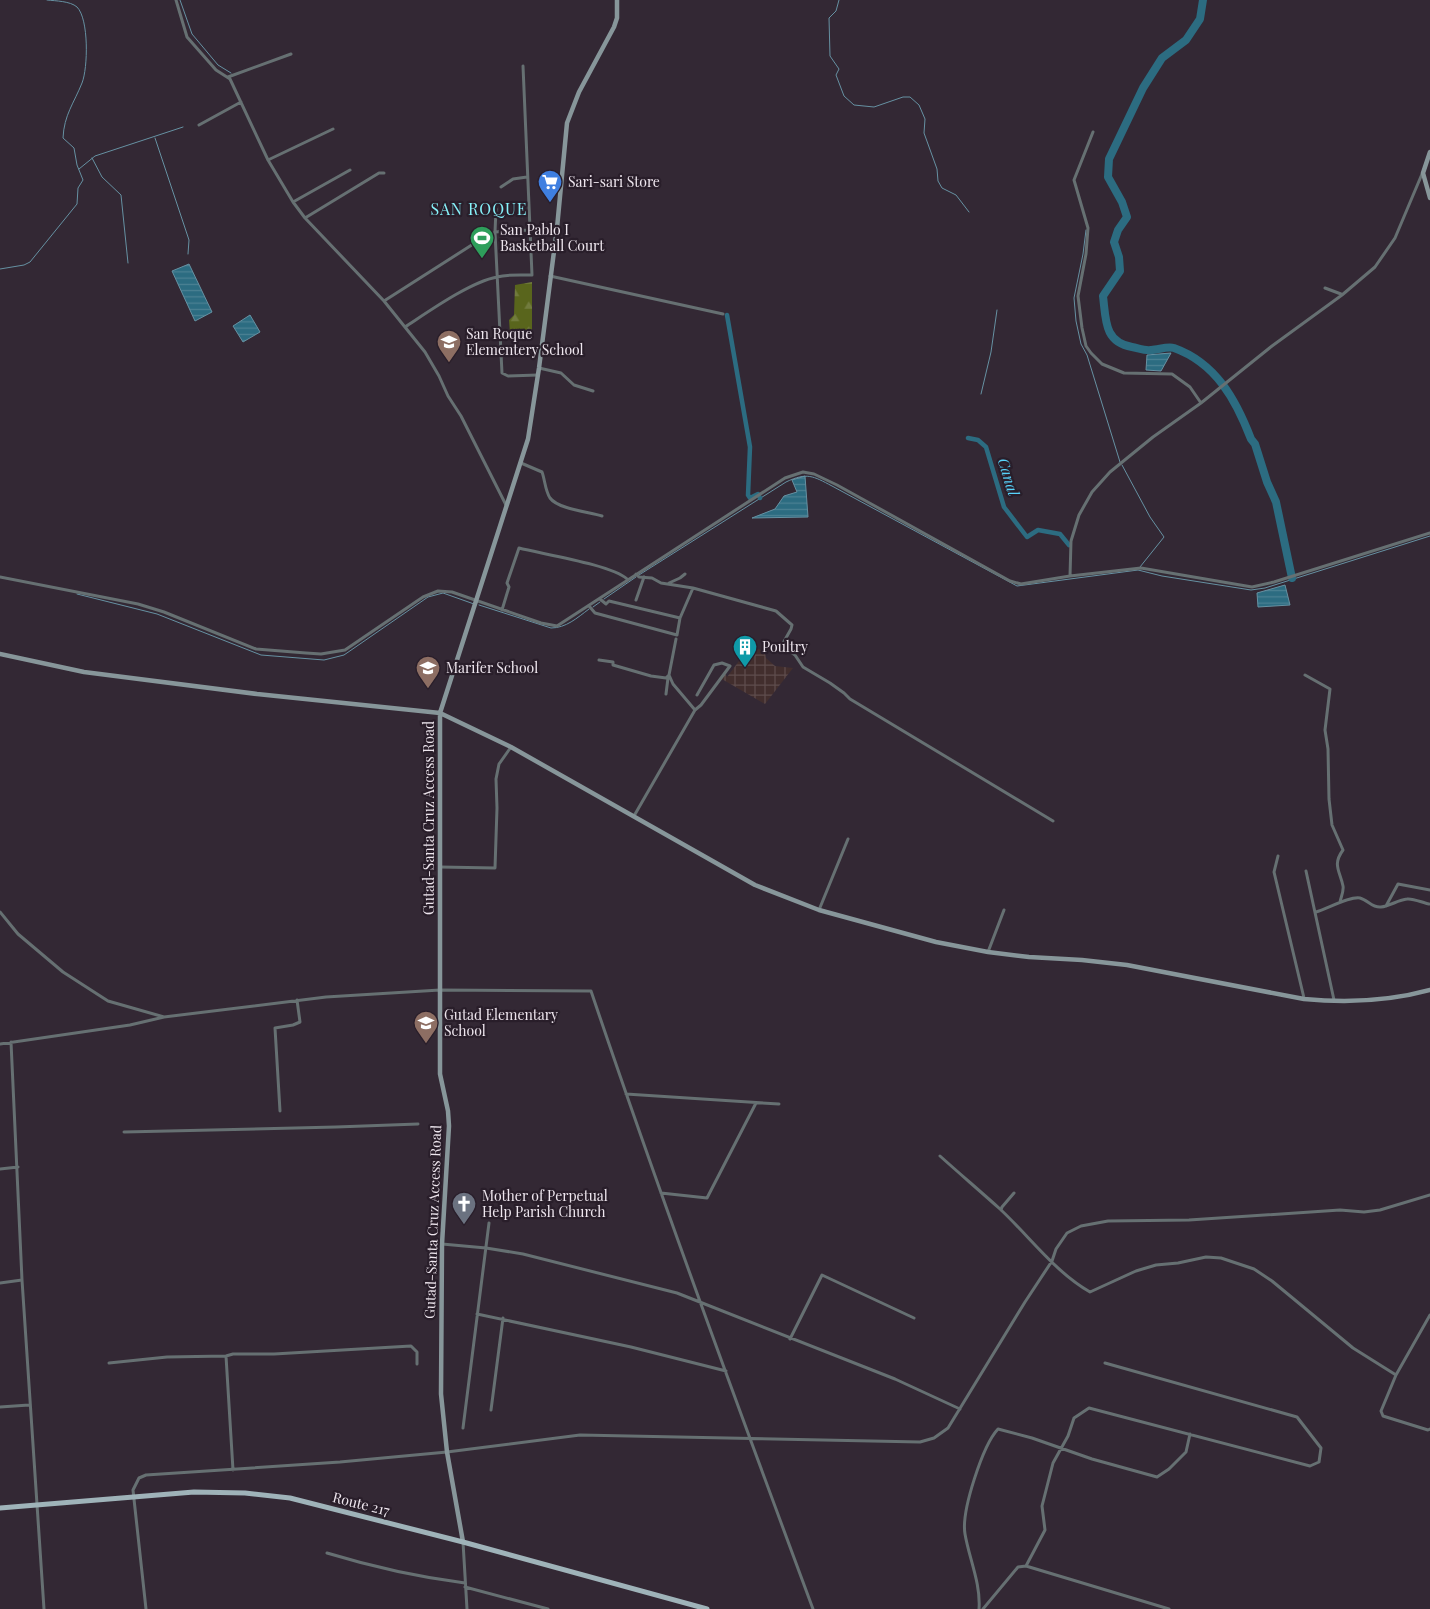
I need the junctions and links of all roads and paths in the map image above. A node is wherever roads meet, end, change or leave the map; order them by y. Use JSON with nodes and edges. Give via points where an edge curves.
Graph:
{"nodes":[{"id":1,"x":176,"y":0,"type":"edge"},
{"id":2,"x":617,"y":0,"type":"edge"},
{"id":3,"x":291,"y":54,"type":"dead end"},
{"id":4,"x":523,"y":66,"type":"dead end"},
{"id":5,"x":228,"y":77,"type":"junction"},
{"id":6,"x":241,"y":102,"type":"junction"},
{"id":7,"x":199,"y":124,"type":"dead end"},
{"id":8,"x":333,"y":128,"type":"dead end"},
{"id":9,"x":1093,"y":132,"type":"dead end"},
{"id":10,"x":1430,"y":152,"type":"edge"},
{"id":11,"x":268,"y":160,"type":"junction"},
{"id":12,"x":350,"y":170,"type":"dead end"},
{"id":13,"x":1423,"y":172,"type":"junction"},
{"id":14,"x":384,"y":173,"type":"dead end"},
{"id":15,"x":528,"y":178,"type":"junction"},
{"id":16,"x":501,"y":187,"type":"dead end"},
{"id":17,"x":1430,"y":198,"type":"edge"},
{"id":18,"x":293,"y":202,"type":"junction"},
{"id":19,"x":496,"y":209,"type":"dead end"},
{"id":20,"x":305,"y":218,"type":"junction"},
{"id":21,"x":530,"y":230,"type":"junction"},
{"id":22,"x":495,"y":232,"type":"junction"},
{"id":23,"x":498,"y":276,"type":"junction"},
{"id":24,"x":550,"y":276,"type":"junction"},
{"id":25,"x":1325,"y":288,"type":"dead end"},
{"id":26,"x":1342,"y":295,"type":"junction"},
{"id":27,"x":384,"y":301,"type":"junction"},
{"id":28,"x":723,"y":314,"type":"dead end"},
{"id":29,"x":405,"y":328,"type":"junction"},
{"id":30,"x":539,"y":368,"type":"junction"},
{"id":31,"x":538,"y":375,"type":"junction"},
{"id":32,"x":593,"y":391,"type":"dead end"},
{"id":33,"x":1201,"y":403,"type":"junction"},
{"id":34,"x":521,"y":463,"type":"junction"},
{"id":35,"x":506,"y":505,"type":"junction"},
{"id":36,"x":602,"y":516,"type":"dead end"},
{"id":37,"x":1430,"y":533,"type":"edge"},
{"id":38,"x":636,"y":574,"type":"junction"},
{"id":39,"x":685,"y":574,"type":"dead end"},
{"id":40,"x":1070,"y":576,"type":"junction"},
{"id":41,"x":644,"y":577,"type":"junction"},
{"id":42,"x":0,"y":578,"type":"edge"},
{"id":43,"x":627,"y":580,"type":"junction"},
{"id":44,"x":668,"y":584,"type":"junction"},
{"id":45,"x":694,"y":588,"type":"junction"},
{"id":46,"x":600,"y":599,"type":"junction"},
{"id":47,"x":636,"y":600,"type":"dead end"},
{"id":48,"x":476,"y":601,"type":"junction"},
{"id":49,"x":589,"y":606,"type":"junction"},
{"id":50,"x":502,"y":610,"type":"junction"},
{"id":51,"x":680,"y":618,"type":"junction"},
{"id":52,"x":676,"y":639,"type":"dead end"},
{"id":53,"x":0,"y":654,"type":"edge"},
{"id":54,"x":599,"y":660,"type":"dead end"},
{"id":55,"x":669,"y":675,"type":"junction"},
{"id":56,"x":1305,"y":675,"type":"dead end"},
{"id":57,"x":666,"y":694,"type":"dead end"},
{"id":58,"x":697,"y":695,"type":"dead end"},
{"id":59,"x":695,"y":710,"type":"junction"},
{"id":60,"x":440,"y":713,"type":"junction"},
{"id":61,"x":512,"y":747,"type":"junction"},
{"id":62,"x":634,"y":816,"type":"junction"},
{"id":63,"x":1053,"y":821,"type":"dead end"},
{"id":64,"x":848,"y":839,"type":"dead end"},
{"id":65,"x":1278,"y":856,"type":"dead end"},
{"id":66,"x":440,"y":867,"type":"junction"},
{"id":67,"x":1306,"y":871,"type":"dead end"},
{"id":68,"x":1430,"y":890,"type":"edge"},
{"id":69,"x":1340,"y":902,"type":"junction"},
{"id":70,"x":1429,"y":904,"type":"edge"},
{"id":71,"x":1386,"y":906,"type":"junction"},
{"id":72,"x":820,"y":910,"type":"junction"},
{"id":73,"x":1004,"y":910,"type":"dead end"},
{"id":74,"x":0,"y":912,"type":"edge"},
{"id":75,"x":1316,"y":912,"type":"junction"},
{"id":76,"x":988,"y":952,"type":"junction"},
{"id":77,"x":440,"y":990,"type":"junction"},
{"id":78,"x":1430,"y":990,"type":"edge"},
{"id":79,"x":1304,"y":999,"type":"junction"},
{"id":80,"x":297,"y":1000,"type":"junction"},
{"id":81,"x":1334,"y":1000,"type":"junction"},
{"id":82,"x":164,"y":1017,"type":"junction"},
{"id":83,"x":11,"y":1042,"type":"junction"},
{"id":84,"x":0,"y":1044,"type":"edge"},
{"id":85,"x":626,"y":1094,"type":"junction"},
{"id":86,"x":756,"y":1103,"type":"junction"},
{"id":87,"x":778,"y":1104,"type":"dead end"},
{"id":88,"x":280,"y":1111,"type":"dead end"},
{"id":89,"x":418,"y":1124,"type":"dead end"},
{"id":90,"x":124,"y":1132,"type":"dead end"},
{"id":91,"x":940,"y":1156,"type":"dead end"},
{"id":92,"x":18,"y":1167,"type":"junction"},
{"id":93,"x":0,"y":1168,"type":"edge"},
{"id":94,"x":661,"y":1193,"type":"junction"},
{"id":95,"x":1014,"y":1193,"type":"dead end"},
{"id":96,"x":1430,"y":1195,"type":"edge"},
{"id":97,"x":1001,"y":1210,"type":"junction"},
{"id":98,"x":489,"y":1223,"type":"dead end"},
{"id":99,"x":442,"y":1244,"type":"junction"},
{"id":100,"x":486,"y":1248,"type":"junction"},
{"id":101,"x":1052,"y":1261,"type":"junction"},
{"id":102,"x":22,"y":1280,"type":"junction"},
{"id":103,"x":0,"y":1283,"type":"edge"},
{"id":104,"x":701,"y":1301,"type":"junction"},
{"id":105,"x":477,"y":1314,"type":"junction"},
{"id":106,"x":1430,"y":1315,"type":"edge"},
{"id":107,"x":503,"y":1318,"type":"junction"},
{"id":108,"x":914,"y":1318,"type":"dead end"},
{"id":109,"x":790,"y":1339,"type":"junction"},
{"id":110,"x":226,"y":1356,"type":"junction"},
{"id":111,"x":109,"y":1363,"type":"dead end"},
{"id":112,"x":1105,"y":1363,"type":"dead end"},
{"id":113,"x":417,"y":1364,"type":"dead end"},
{"id":114,"x":726,"y":1371,"type":"junction"},
{"id":115,"x":1396,"y":1375,"type":"junction"},
{"id":116,"x":30,"y":1406,"type":"junction"},
{"id":117,"x":0,"y":1407,"type":"edge"},
{"id":118,"x":960,"y":1409,"type":"junction"},
{"id":119,"x":491,"y":1410,"type":"dead end"},
{"id":120,"x":463,"y":1428,"type":"dead end"},
{"id":121,"x":1430,"y":1429,"type":"edge"},
{"id":122,"x":1190,"y":1434,"type":"junction"},
{"id":123,"x":750,"y":1440,"type":"junction"},
{"id":124,"x":1061,"y":1449,"type":"junction"},
{"id":125,"x":447,"y":1452,"type":"junction"},
{"id":126,"x":233,"y":1470,"type":"junction"},
{"id":127,"x":134,"y":1496,"type":"junction"},
{"id":128,"x":36,"y":1505,"type":"junction"},
{"id":129,"x":0,"y":1508,"type":"edge"},
{"id":130,"x":463,"y":1542,"type":"junction"},
{"id":131,"x":327,"y":1553,"type":"dead end"},
{"id":132,"x":1026,"y":1566,"type":"junction"},
{"id":133,"x":465,"y":1585,"type":"junction"},
{"id":134,"x":979,"y":1608,"type":"edge"},
{"id":135,"x":44,"y":1609,"type":"edge"},
{"id":136,"x":146,"y":1609,"type":"edge"},
{"id":137,"x":467,"y":1609,"type":"edge"},
{"id":138,"x":548,"y":1609,"type":"edge"},
{"id":139,"x":707,"y":1609,"type":"edge"},
{"id":140,"x":813,"y":1609,"type":"edge"},
{"id":141,"x":984,"y":1609,"type":"edge"},
{"id":142,"x":1169,"y":1609,"type":"edge"}],
"edges":[{"from":1,"to":5,"type":"street","via":[[187,37],[216,70]]},
{"from":2,"to":24,"type":"main road","name":"Gutad-Santa Cruz Access Road","via":[[614,27],[566,123]]},
{"from":3,"to":5,"type":"street"},
{"from":4,"to":15,"type":"street"},
{"from":5,"to":6,"type":"street"},
{"from":6,"to":7,"type":"street"},
{"from":6,"to":11,"type":"street"},
{"from":8,"to":11,"type":"street"},
{"from":9,"to":33,"type":"street","via":[[1074,180],[1088,228],[1078,296],[1086,346],[1102,364],[1124,373],[1172,374],[1190,387]]},
{"from":10,"to":13,"type":"main road"},
{"from":11,"to":18,"type":"street"},
{"from":12,"to":18,"type":"street"},
{"from":13,"to":17,"type":"main road"},
{"from":13,"to":26,"type":"street","via":[[1387,251],[1375,267]]},
{"from":14,"to":20,"type":"street","via":[[379,172]]},
{"from":15,"to":16,"type":"street","via":[[513,179]]},
{"from":15,"to":21,"type":"street"},
{"from":18,"to":20,"type":"street"},
{"from":19,"to":22,"type":"street"},
{"from":20,"to":27,"type":"street"},
{"from":21,"to":22,"type":"street"},
{"from":21,"to":23,"type":"street","via":[[532,275]]},
{"from":22,"to":23,"type":"street"},
{"from":22,"to":27,"type":"street"},
{"from":23,"to":29,"type":"street","via":[[468,289]]},
{"from":23,"to":31,"type":"street","via":[[502,374]]},
{"from":24,"to":28,"type":"street"},
{"from":24,"to":30,"type":"main road","name":"Gutad-Santa Cruz Access Road"},
{"from":25,"to":26,"type":"street"},
{"from":26,"to":33,"type":"street"},
{"from":27,"to":29,"type":"street"},
{"from":29,"to":35,"type":"street","via":[[439,376]]},
{"from":30,"to":31,"type":"main road","name":"Gutad-Santa Cruz Access Road"},
{"from":30,"to":32,"type":"street","via":[[563,374],[574,385]]},
{"from":31,"to":34,"type":"main road","name":"Gutad-Santa Cruz Access Road"},
{"from":33,"to":40,"type":"street","via":[[1110,472],[1092,492],[1079,515],[1071,541]]},
{"from":34,"to":35,"type":"main road","name":"Gutad-Santa Cruz Access Road"},
{"from":34,"to":36,"type":"street","via":[[542,472],[552,500]]},
{"from":35,"to":48,"type":"main road","name":"Gutad-Santa Cruz Access Road"},
{"from":37,"to":40,"type":"street","via":[[1252,587],[1141,568]]},
{"from":38,"to":40,"type":"street","via":[[785,478],[803,472],[837,485],[1010,581],[1021,584]]},
{"from":38,"to":41,"type":"street"},
{"from":38,"to":43,"type":"street"},
{"from":39,"to":44,"type":"street"},
{"from":41,"to":44,"type":"street"},
{"from":41,"to":47,"type":"street"},
{"from":42,"to":48,"type":"street","via":[[146,607],[256,649],[322,654],[346,650],[423,597],[438,591],[452,592]]},
{"from":43,"to":46,"type":"street"},
{"from":43,"to":50,"type":"street","via":[[619,573],[602,568],[518,548]]},
{"from":44,"to":45,"type":"street"},
{"from":45,"to":51,"type":"street"},
{"from":45,"to":63,"type":"street","via":[[776,612],[792,625],[782,645],[796,655],[803,667],[850,699]]},
{"from":46,"to":49,"type":"street"},
{"from":46,"to":51,"type":"street","via":[[606,604],[609,601]]},
{"from":48,"to":50,"type":"street"},
{"from":48,"to":60,"type":"main road","name":"Gutad-Santa Cruz Access Road"},
{"from":49,"to":50,"type":"street","via":[[557,626]]},
{"from":49,"to":51,"type":"street","via":[[595,613],[677,635]]},
{"from":52,"to":55,"type":"street"},
{"from":53,"to":60,"type":"main road","via":[[84,672]]},
{"from":54,"to":55,"type":"street","via":[[651,676],[666,678]]},
{"from":55,"to":57,"type":"street"},
{"from":55,"to":59,"type":"street"},
{"from":56,"to":69,"type":"street","via":[[1330,689],[1325,730],[1332,825],[1343,850],[1337,864],[1343,888]]},
{"from":58,"to":59,"type":"street","via":[[714,665],[730,666]]},
{"from":59,"to":62,"type":"street"},
{"from":60,"to":61,"type":"main road"},
{"from":60,"to":66,"type":"main road","name":"Gutad-Santa Cruz Access Road"},
{"from":61,"to":62,"type":"main road"},
{"from":61,"to":66,"type":"street","via":[[499,764],[496,779],[495,868]]},
{"from":62,"to":72,"type":"main road","via":[[755,885]]},
{"from":64,"to":72,"type":"street"},
{"from":65,"to":79,"type":"street","via":[[1274,872]]},
{"from":66,"to":77,"type":"main road","name":"Gutad-Santa Cruz Access Road"},
{"from":67,"to":75,"type":"street"},
{"from":68,"to":71,"type":"street","via":[[1398,884]]},
{"from":69,"to":71,"type":"street","via":[[1360,898],[1375,907]]},
{"from":69,"to":75,"type":"street"},
{"from":70,"to":71,"type":"street","via":[[1408,898]]},
{"from":72,"to":76,"type":"main road","via":[[936,942]]},
{"from":73,"to":76,"type":"street"},
{"from":74,"to":82,"type":"street","via":[[18,934],[63,972],[108,1001]]},
{"from":75,"to":81,"type":"street"},
{"from":76,"to":79,"type":"main road","via":[[1127,965]]},
{"from":77,"to":80,"type":"street"},
{"from":77,"to":85,"type":"street","via":[[591,991]]},
{"from":77,"to":99,"type":"main road","name":"Gutad-Santa Cruz Access Road","via":[[440,1074],[449,1126]]},
{"from":78,"to":81,"type":"main road","via":[[1399,997]]},
{"from":79,"to":81,"type":"main road"},
{"from":80,"to":82,"type":"street"},
{"from":80,"to":88,"type":"street","via":[[300,1022],[275,1028]]},
{"from":82,"to":83,"type":"street"},
{"from":83,"to":84,"type":"street"},
{"from":83,"to":92,"type":"street"},
{"from":85,"to":86,"type":"street"},
{"from":85,"to":94,"type":"street"},
{"from":86,"to":87,"type":"street"},
{"from":86,"to":94,"type":"street","via":[[706,1198]]},
{"from":89,"to":90,"type":"street"},
{"from":91,"to":97,"type":"street"},
{"from":92,"to":93,"type":"street"},
{"from":92,"to":102,"type":"street"},
{"from":94,"to":104,"type":"street"},
{"from":95,"to":97,"type":"street"},
{"from":96,"to":101,"type":"street","via":[[1364,1212],[1340,1210],[1189,1220],[1108,1221],[1082,1226],[1067,1233]]},
{"from":97,"to":101,"type":"street"},
{"from":98,"to":100,"type":"street"},
{"from":99,"to":100,"type":"street"},
{"from":99,"to":125,"type":"main road","name":"Gutad-Santa Cruz Access Road","via":[[441,1394]]},
{"from":100,"to":104,"type":"street","via":[[523,1254]]},
{"from":100,"to":105,"type":"street"},
{"from":101,"to":115,"type":"street","via":[[1090,1292],[1136,1270],[1221,1258],[1254,1269],[1272,1281],[1334,1333]]},
{"from":101,"to":118,"type":"street"},
{"from":102,"to":103,"type":"street"},
{"from":102,"to":116,"type":"street"},
{"from":104,"to":109,"type":"street"},
{"from":104,"to":114,"type":"street"},
{"from":105,"to":107,"type":"street"},
{"from":105,"to":120,"type":"street"},
{"from":106,"to":115,"type":"street"},
{"from":107,"to":114,"type":"street"},
{"from":107,"to":119,"type":"street"},
{"from":108,"to":109,"type":"street","via":[[822,1275]]},
{"from":109,"to":118,"type":"street","via":[[895,1379]]},
{"from":110,"to":111,"type":"street","via":[[167,1357]]},
{"from":110,"to":113,"type":"street","via":[[411,1346],[417,1352]]},
{"from":110,"to":126,"type":"street"},
{"from":112,"to":122,"type":"street","via":[[1297,1417],[1321,1448],[1319,1462],[1310,1466]]},
{"from":114,"to":123,"type":"street"},
{"from":115,"to":121,"type":"street","via":[[1381,1411],[1383,1416]]},
{"from":116,"to":117,"type":"street"},
{"from":116,"to":128,"type":"street"},
{"from":118,"to":123,"type":"street","via":[[948,1428],[934,1438],[920,1442]]},
{"from":122,"to":124,"type":"street","via":[[1089,1408],[1074,1418]]},
{"from":122,"to":124,"type":"street","via":[[1186,1452],[1157,1476]]},
{"from":123,"to":125,"type":"street","via":[[580,1435]]},
{"from":123,"to":140,"type":"street"},
{"from":124,"to":132,"type":"street","via":[[1053,1463],[1042,1506],[1045,1530]]},
{"from":124,"to":134,"type":"street","via":[[998,1429],[991,1437],[969,1496],[964,1531]]},
{"from":125,"to":126,"type":"street"},
{"from":125,"to":130,"type":"main road","name":"Gutad-Santa Cruz Access Road"},
{"from":126,"to":127,"type":"street","via":[[146,1474],[139,1478],[133,1490]]},
{"from":127,"to":128,"type":"main road","name":"Route 217"},
{"from":127,"to":130,"type":"main road","name":"Route 217","via":[[194,1492],[290,1498]]},
{"from":127,"to":136,"type":"street"},
{"from":128,"to":129,"type":"main road","name":"Route 217"},
{"from":128,"to":135,"type":"street"},
{"from":130,"to":133,"type":"street"},
{"from":130,"to":139,"type":"main road","name":"Route 217"},
{"from":131,"to":133,"type":"street","via":[[422,1578]]},
{"from":132,"to":141,"type":"street","via":[[1018,1567]]},
{"from":132,"to":142,"type":"street"},
{"from":133,"to":137,"type":"street"},
{"from":133,"to":138,"type":"street"},
{"from":134,"to":141,"type":"street"}]}
